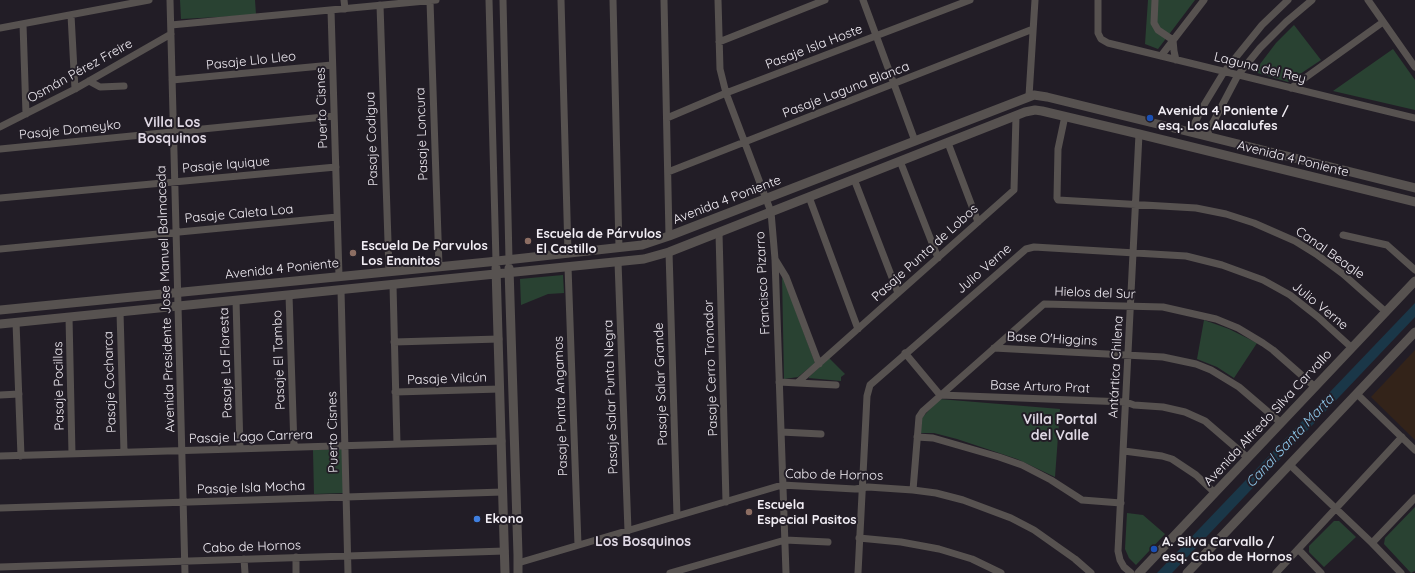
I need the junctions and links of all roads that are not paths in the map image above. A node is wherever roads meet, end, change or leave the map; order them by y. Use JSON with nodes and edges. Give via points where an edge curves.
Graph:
{"nodes":[{"id":1,"x":149,"y":0,"type":"edge"},
{"id":2,"x":170,"y":0,"type":"edge"},
{"id":3,"x":344,"y":0,"type":"edge"},
{"id":4,"x":433,"y":0,"type":"edge"},
{"id":5,"x":489,"y":0,"type":"edge"},
{"id":6,"x":503,"y":0,"type":"edge"},
{"id":7,"x":561,"y":0,"type":"edge"},
{"id":8,"x":613,"y":0,"type":"edge"},
{"id":9,"x":664,"y":0,"type":"edge"},
{"id":10,"x":718,"y":0,"type":"edge"},
{"id":11,"x":825,"y":0,"type":"edge"},
{"id":12,"x":863,"y":0,"type":"edge"},
{"id":13,"x":970,"y":0,"type":"edge"},
{"id":14,"x":1035,"y":0,"type":"edge"},
{"id":15,"x":1098,"y":0,"type":"edge"},
{"id":16,"x":1155,"y":0,"type":"edge"},
{"id":17,"x":1204,"y":0,"type":"edge"},
{"id":18,"x":1288,"y":0,"type":"edge"},
{"id":19,"x":1312,"y":0,"type":"edge"},
{"id":20,"x":1368,"y":0,"type":"edge"},
{"id":21,"x":380,"y":5,"type":"junction"},
{"id":22,"x":345,"y":9,"type":"junction"},
{"id":23,"x":331,"y":10,"type":"junction"},
{"id":24,"x":71,"y":15,"type":"junction"},
{"id":25,"x":1383,"y":22,"type":"junction"},
{"id":26,"x":23,"y":24,"type":"junction"},
{"id":27,"x":171,"y":26,"type":"junction"},
{"id":28,"x":0,"y":28,"type":"edge"},
{"id":29,"x":1033,"y":30,"type":"junction"},
{"id":30,"x":171,"y":34,"type":"junction"},
{"id":31,"x":876,"y":36,"type":"junction"},
{"id":32,"x":1173,"y":40,"type":"junction"},
{"id":33,"x":719,"y":42,"type":"junction"},
{"id":34,"x":1161,"y":56,"type":"junction"},
{"id":35,"x":1176,"y":60,"type":"junction"},
{"id":36,"x":332,"y":65,"type":"junction"},
{"id":37,"x":1415,"y":66,"type":"edge"},
{"id":38,"x":1224,"y":72,"type":"junction"},
{"id":39,"x":1238,"y":75,"type":"junction"},
{"id":40,"x":172,"y":80,"type":"junction"},
{"id":41,"x":89,"y":81,"type":"junction"},
{"id":42,"x":894,"y":84,"type":"junction"},
{"id":43,"x":124,"y":86,"type":"dead end"},
{"id":44,"x":1290,"y":88,"type":"junction"},
{"id":45,"x":75,"y":89,"type":"junction"},
{"id":46,"x":726,"y":93,"type":"junction"},
{"id":47,"x":1029,"y":96,"type":"junction"},
{"id":48,"x":26,"y":114,"type":"junction"},
{"id":49,"x":334,"y":116,"type":"junction"},
{"id":50,"x":1016,"y":116,"type":"junction"},
{"id":51,"x":1065,"y":116,"type":"junction"},
{"id":52,"x":667,"y":118,"type":"junction"},
{"id":53,"x":1415,"y":118,"type":"edge"},
{"id":54,"x":0,"y":127,"type":"edge"},
{"id":55,"x":173,"y":132,"type":"junction"},
{"id":56,"x":1190,"y":132,"type":"junction"},
{"id":57,"x":1139,"y":134,"type":"junction"},
{"id":58,"x":1206,"y":136,"type":"junction"},
{"id":59,"x":915,"y":141,"type":"junction"},
{"id":60,"x":745,"y":142,"type":"junction"},
{"id":61,"x":948,"y":143,"type":"junction"},
{"id":62,"x":0,"y":149,"type":"edge"},
{"id":63,"x":900,"y":161,"type":"junction"},
{"id":64,"x":336,"y":167,"type":"junction"},
{"id":65,"x":668,"y":172,"type":"junction"},
{"id":66,"x":854,"y":179,"type":"junction"},
{"id":67,"x":175,"y":181,"type":"junction"},
{"id":68,"x":1415,"y":188,"type":"edge"},
{"id":69,"x":809,"y":197,"type":"junction"},
{"id":70,"x":0,"y":198,"type":"edge"},
{"id":71,"x":766,"y":198,"type":"junction"},
{"id":72,"x":1415,"y":202,"type":"edge"},
{"id":73,"x":1136,"y":205,"type":"junction"},
{"id":74,"x":771,"y":212,"type":"junction"},
{"id":75,"x":337,"y":217,"type":"junction"},
{"id":76,"x":978,"y":222,"type":"junction"},
{"id":77,"x":176,"y":232,"type":"junction"},
{"id":78,"x":719,"y":233,"type":"junction"},
{"id":79,"x":669,"y":236,"type":"junction"},
{"id":80,"x":1343,"y":236,"type":"dead end"},
{"id":81,"x":619,"y":247,"type":"junction"},
{"id":82,"x":0,"y":249,"type":"edge"},
{"id":83,"x":568,"y":252,"type":"junction"},
{"id":84,"x":669,"y":252,"type":"junction"},
{"id":85,"x":1133,"y":253,"type":"junction"},
{"id":86,"x":775,"y":258,"type":"junction"},
{"id":87,"x":938,"y":258,"type":"junction"},
{"id":88,"x":509,"y":259,"type":"junction"},
{"id":89,"x":496,"y":261,"type":"junction"},
{"id":90,"x":618,"y":262,"type":"junction"},
{"id":91,"x":439,"y":266,"type":"junction"},
{"id":92,"x":568,"y":267,"type":"junction"},
{"id":93,"x":1415,"y":270,"type":"edge"},
{"id":94,"x":389,"y":271,"type":"junction"},
{"id":95,"x":510,"y":273,"type":"junction"},
{"id":96,"x":496,"y":274,"type":"junction"},
{"id":97,"x":339,"y":276,"type":"junction"},
{"id":98,"x":1415,"y":281,"type":"edge"},
{"id":99,"x":393,"y":285,"type":"junction"},
{"id":100,"x":341,"y":290,"type":"junction"},
{"id":101,"x":178,"y":292,"type":"junction"},
{"id":102,"x":898,"y":293,"type":"junction"},
{"id":103,"x":289,"y":295,"type":"junction"},
{"id":104,"x":236,"y":300,"type":"junction"},
{"id":105,"x":178,"y":306,"type":"junction"},
{"id":106,"x":1130,"y":306,"type":"junction"},
{"id":107,"x":0,"y":310,"type":"edge"},
{"id":108,"x":120,"y":312,"type":"junction"},
{"id":109,"x":1386,"y":312,"type":"junction"},
{"id":110,"x":69,"y":317,"type":"junction"},
{"id":111,"x":16,"y":322,"type":"junction"},
{"id":112,"x":0,"y":324,"type":"edge"},
{"id":113,"x":858,"y":329,"type":"junction"},
{"id":114,"x":1415,"y":332,"type":"edge"},
{"id":115,"x":498,"y":339,"type":"junction"},
{"id":116,"x":394,"y":342,"type":"junction"},
{"id":117,"x":994,"y":348,"type":"junction"},
{"id":118,"x":1352,"y":348,"type":"junction"},
{"id":119,"x":905,"y":353,"type":"junction"},
{"id":120,"x":1128,"y":355,"type":"junction"},
{"id":121,"x":819,"y":364,"type":"junction"},
{"id":122,"x":779,"y":382,"type":"junction"},
{"id":123,"x":798,"y":383,"type":"junction"},
{"id":124,"x":836,"y":385,"type":"dead end"},
{"id":125,"x":1315,"y":387,"type":"junction"},
{"id":126,"x":500,"y":389,"type":"junction"},
{"id":127,"x":395,"y":392,"type":"junction"},
{"id":128,"x":18,"y":394,"type":"junction"},
{"id":129,"x":1357,"y":394,"type":"junction"},
{"id":130,"x":0,"y":395,"type":"edge"},
{"id":131,"x":940,"y":395,"type":"junction"},
{"id":132,"x":1126,"y":402,"type":"junction"},
{"id":133,"x":1281,"y":423,"type":"junction"},
{"id":134,"x":781,"y":432,"type":"junction"},
{"id":135,"x":821,"y":434,"type":"dead end"},
{"id":136,"x":918,"y":437,"type":"junction"},
{"id":137,"x":1402,"y":437,"type":"junction"},
{"id":138,"x":502,"y":441,"type":"junction"},
{"id":139,"x":397,"y":444,"type":"junction"},
{"id":140,"x":345,"y":446,"type":"junction"},
{"id":141,"x":294,"y":447,"type":"junction"},
{"id":142,"x":240,"y":449,"type":"junction"},
{"id":143,"x":1415,"y":450,"type":"edge"},
{"id":144,"x":182,"y":451,"type":"junction"},
{"id":145,"x":1124,"y":451,"type":"junction"},
{"id":146,"x":124,"y":452,"type":"junction"},
{"id":147,"x":72,"y":454,"type":"junction"},
{"id":148,"x":0,"y":456,"type":"edge"},
{"id":149,"x":21,"y":456,"type":"junction"},
{"id":150,"x":1248,"y":458,"type":"junction"},
{"id":151,"x":1290,"y":465,"type":"junction"},
{"id":152,"x":782,"y":485,"type":"junction"},
{"id":153,"x":862,"y":488,"type":"junction"},
{"id":154,"x":913,"y":490,"type":"junction"},
{"id":155,"x":503,"y":492,"type":"junction"},
{"id":156,"x":1215,"y":493,"type":"junction"},
{"id":157,"x":347,"y":497,"type":"junction"},
{"id":158,"x":1415,"y":498,"type":"edge"},
{"id":159,"x":184,"y":502,"type":"junction"},
{"id":160,"x":726,"y":502,"type":"junction"},
{"id":161,"x":1121,"y":503,"type":"junction"},
{"id":162,"x":0,"y":508,"type":"edge"},
{"id":163,"x":1336,"y":509,"type":"junction"},
{"id":164,"x":677,"y":516,"type":"junction"},
{"id":165,"x":628,"y":531,"type":"junction"},
{"id":166,"x":859,"y":538,"type":"junction"},
{"id":167,"x":785,"y":540,"type":"junction"},
{"id":168,"x":828,"y":542,"type":"dead end"},
{"id":169,"x":1372,"y":544,"type":"junction"},
{"id":170,"x":578,"y":545,"type":"junction"},
{"id":171,"x":1298,"y":549,"type":"junction"},
{"id":172,"x":505,"y":551,"type":"junction"},
{"id":173,"x":348,"y":556,"type":"junction"},
{"id":174,"x":296,"y":557,"type":"junction"},
{"id":175,"x":244,"y":559,"type":"junction"},
{"id":176,"x":186,"y":561,"type":"junction"},
{"id":177,"x":518,"y":563,"type":"junction"},
{"id":178,"x":0,"y":567,"type":"edge"},
{"id":179,"x":48,"y":569,"type":"edge"},
{"id":180,"x":186,"y":573,"type":"edge"},
{"id":181,"x":244,"y":573,"type":"edge"},
{"id":182,"x":296,"y":573,"type":"edge"},
{"id":183,"x":348,"y":573,"type":"edge"},
{"id":184,"x":505,"y":573,"type":"edge"},
{"id":185,"x":518,"y":573,"type":"edge"},
{"id":186,"x":670,"y":573,"type":"edge"},
{"id":187,"x":786,"y":573,"type":"edge"},
{"id":188,"x":858,"y":573,"type":"edge"},
{"id":189,"x":1001,"y":573,"type":"edge"},
{"id":190,"x":1092,"y":573,"type":"edge"},
{"id":191,"x":1131,"y":573,"type":"edge"},
{"id":192,"x":1139,"y":573,"type":"edge"},
{"id":193,"x":1187,"y":573,"type":"edge"},
{"id":194,"x":1276,"y":573,"type":"edge"},
{"id":195,"x":1321,"y":573,"type":"edge"},
{"id":196,"x":1401,"y":573,"type":"edge"}],
"edges":[{"from":1,"to":24,"type":"street"},
{"from":2,"to":27,"type":"street","name":"Avenida Presidente Jose Manuel Balmaceda"},
{"from":3,"to":22,"type":"street"},
{"from":4,"to":21,"type":"street"},
{"from":4,"to":91,"type":"street","name":"Pasaje Loncura"},
{"from":5,"to":89,"type":"street"},
{"from":6,"to":88,"type":"street"},
{"from":7,"to":83,"type":"street"},
{"from":8,"to":81,"type":"street"},
{"from":9,"to":52,"type":"street"},
{"from":10,"to":33,"type":"street","name":"Francisco Pizarro"},
{"from":11,"to":33,"type":"street"},
{"from":12,"to":31,"type":"street"},
{"from":13,"to":31,"type":"street","name":"Pasaje Isla Hoste"},
{"from":14,"to":29,"type":"street"},
{"from":15,"to":34,"type":"street","name":"Laguna del Rey","via":[[1097,30],[1101,39]]},
{"from":16,"to":32,"type":"street","via":[[1154,23],[1158,30]]},
{"from":17,"to":32,"type":"street"},
{"from":18,"to":38,"type":"street","via":[[1258,29]]},
{"from":19,"to":39,"type":"street","via":[[1260,48]]},
{"from":20,"to":25,"type":"street"},
{"from":21,"to":22,"type":"street"},
{"from":21,"to":94,"type":"street","name":"Pasaje Codigua"},
{"from":22,"to":23,"type":"street"},
{"from":23,"to":27,"type":"street"},
{"from":23,"to":36,"type":"street","name":"Puerto Cisnes"},
{"from":24,"to":26,"type":"street"},
{"from":24,"to":45,"type":"street"},
{"from":25,"to":37,"type":"street"},
{"from":25,"to":44,"type":"street"},
{"from":26,"to":28,"type":"street"},
{"from":26,"to":48,"type":"street"},
{"from":27,"to":30,"type":"street","name":"Avenida Presidente Jose Manuel Balmaceda"},
{"from":29,"to":42,"type":"street","name":"Pasaje Laguna Blanca"},
{"from":29,"to":47,"type":"street"},
{"from":30,"to":40,"type":"street","name":"Avenida Presidente Jose Manuel Balmaceda"},
{"from":30,"to":41,"type":"street","name":"Osmán Pérez Freire"},
{"from":31,"to":42,"type":"street"},
{"from":31,"to":46,"type":"street","name":"Pasaje Isla Hoste"},
{"from":32,"to":34,"type":"street"},
{"from":32,"to":35,"type":"street"},
{"from":33,"to":46,"type":"street","name":"Francisco Pizarro","via":[[720,69]]},
{"from":34,"to":35,"type":"street","name":"Laguna del Rey"},
{"from":35,"to":38,"type":"street","name":"Laguna del Rey"},
{"from":36,"to":40,"type":"street","name":"Pasaje Llo Lleo"},
{"from":36,"to":49,"type":"street","name":"Puerto Cisnes"},
{"from":38,"to":39,"type":"street","name":"Laguna del Rey"},
{"from":38,"to":56,"type":"street"},
{"from":39,"to":44,"type":"street","name":"Laguna del Rey"},
{"from":39,"to":58,"type":"street"},
{"from":40,"to":55,"type":"street","name":"Avenida Presidente Jose Manuel Balmaceda"},
{"from":41,"to":43,"type":"street","via":[[100,88]]},
{"from":41,"to":45,"type":"street","name":"Osmán Pérez Freire"},
{"from":42,"to":59,"type":"street"},
{"from":42,"to":60,"type":"street","name":"Pasaje Laguna Blanca"},
{"from":44,"to":53,"type":"street","name":"Laguna del Rey"},
{"from":45,"to":48,"type":"street","name":"Osmán Pérez Freire"},
{"from":46,"to":52,"type":"street","name":"Pasaje Isla Hoste"},
{"from":46,"to":60,"type":"street","name":"Francisco Pizarro"},
{"from":47,"to":56,"type":"street","name":"Avenida 4 Poniente","via":[[1047,97]]},
{"from":47,"to":59,"type":"street","name":"Avenida 4 Poniente"},
{"from":48,"to":54,"type":"street","name":"Osmán Pérez Freire"},
{"from":49,"to":55,"type":"street","name":"Pasaje Domeyko"},
{"from":49,"to":64,"type":"street","name":"Puerto Cisnes"},
{"from":50,"to":51,"type":"street","name":"Avenida 4 Poniente","via":[[1035,110]]},
{"from":50,"to":61,"type":"street","name":"Avenida 4 Poniente"},
{"from":50,"to":76,"type":"street","name":"Pasaje Punta de Lobos","via":[[1014,190]]},
{"from":51,"to":57,"type":"street","name":"Avenida 4 Poniente"},
{"from":51,"to":73,"type":"street","name":"Canal Beagle","via":[[1058,149],[1057,200]]},
{"from":52,"to":65,"type":"street"},
{"from":55,"to":62,"type":"street","name":"Pasaje Domeyko"},
{"from":55,"to":67,"type":"street","name":"Avenida Presidente Jose Manuel Balmaceda"},
{"from":56,"to":58,"type":"street","name":"Avenida 4 Poniente"},
{"from":57,"to":72,"type":"street","name":"Avenida 4 Poniente"},
{"from":57,"to":73,"type":"street","name":"Antártica Chilena"},
{"from":58,"to":68,"type":"street","name":"Avenida 4 Poniente"},
{"from":59,"to":71,"type":"street","name":"Avenida 4 Poniente"},
{"from":60,"to":65,"type":"street","name":"Pasaje Laguna Blanca"},
{"from":60,"to":71,"type":"street","name":"Francisco Pizarro"},
{"from":61,"to":63,"type":"street","name":"Avenida 4 Poniente"},
{"from":61,"to":76,"type":"street"},
{"from":63,"to":66,"type":"street","name":"Avenida 4 Poniente"},
{"from":63,"to":87,"type":"street"},
{"from":64,"to":67,"type":"street","name":"Pasaje Iquique"},
{"from":64,"to":75,"type":"street","name":"Puerto Cisnes"},
{"from":65,"to":79,"type":"street"},
{"from":66,"to":69,"type":"street","name":"Avenida 4 Poniente"},
{"from":66,"to":102,"type":"street"},
{"from":67,"to":70,"type":"street","name":"Pasaje Iquique"},
{"from":67,"to":77,"type":"street","name":"Avenida Presidente Jose Manuel Balmaceda"},
{"from":69,"to":74,"type":"street","name":"Avenida 4 Poniente"},
{"from":69,"to":113,"type":"street"},
{"from":71,"to":74,"type":"street","name":"Francisco Pizarro"},
{"from":71,"to":79,"type":"street","name":"Avenida 4 Poniente"},
{"from":73,"to":85,"type":"street","name":"Antártica Chilena"},
{"from":73,"to":109,"type":"street","name":"Canal Beagle","via":[[1211,210],[1267,228],[1295,241],[1329,263]]},
{"from":74,"to":78,"type":"street","name":"Avenida 4 Poniente"},
{"from":74,"to":86,"type":"street","name":"Francisco Pizarro"},
{"from":75,"to":77,"type":"street","name":"Pasaje Caleta Loa"},
{"from":75,"to":97,"type":"street","name":"Puerto Cisnes"},
{"from":76,"to":87,"type":"street","name":"Pasaje Punta de Lobos"},
{"from":77,"to":82,"type":"street","name":"Pasaje Caleta Loa"},
{"from":77,"to":101,"type":"street","name":"Avenida Presidente Jose Manuel Balmaceda"},
{"from":78,"to":84,"type":"street","name":"Avenida 4 Poniente"},
{"from":78,"to":160,"type":"street","name":"Pasaje Cerro Tronador"},
{"from":79,"to":81,"type":"street","name":"Avenida 4 Poniente","via":[[652,242]]},
{"from":80,"to":93,"type":"street","via":[[1387,245]]},
{"from":81,"to":83,"type":"street","name":"Avenida 4 Poniente"},
{"from":83,"to":88,"type":"street","name":"Avenida 4 Poniente"},
{"from":84,"to":90,"type":"street","name":"Avenida 4 Poniente","via":[[644,259]]},
{"from":84,"to":164,"type":"street","name":"Pasaje Salar Grande"},
{"from":85,"to":106,"type":"street","name":"Antártica Chilena"},
{"from":85,"to":118,"type":"street","name":"Julio Verne","via":[[1199,258],[1258,278],[1298,301]]},
{"from":85,"to":119,"type":"street","name":"Julio Verne","via":[[1034,247],[1026,249]]},
{"from":86,"to":121,"type":"street","via":[[786,277]]},
{"from":86,"to":122,"type":"street","name":"Francisco Pizarro"},
{"from":87,"to":102,"type":"street","name":"Pasaje Punta de Lobos"},
{"from":88,"to":89,"type":"street","name":"Avenida 4 Poniente"},
{"from":88,"to":95,"type":"street"},
{"from":89,"to":91,"type":"street","name":"Avenida 4 Poniente"},
{"from":89,"to":96,"type":"street"},
{"from":90,"to":92,"type":"street","name":"Avenida 4 Poniente"},
{"from":90,"to":165,"type":"street","name":"Pasaje Salar Punta Negra"},
{"from":91,"to":94,"type":"street","name":"Avenida 4 Poniente"},
{"from":92,"to":95,"type":"street","name":"Avenida 4 Poniente"},
{"from":92,"to":170,"type":"street","name":"Pasaje Punta Angamos"},
{"from":94,"to":97,"type":"street","name":"Avenida 4 Poniente"},
{"from":95,"to":96,"type":"street","name":"Avenida 4 Poniente"},
{"from":95,"to":177,"type":"street"},
{"from":96,"to":99,"type":"street","name":"Avenida 4 Poniente"},
{"from":96,"to":115,"type":"street"},
{"from":97,"to":101,"type":"street","name":"Avenida 4 Poniente"},
{"from":98,"to":109,"type":"street","name":"Avenida Alfredo Silva Carvallo"},
{"from":99,"to":100,"type":"street","name":"Avenida 4 Poniente"},
{"from":99,"to":116,"type":"street"},
{"from":100,"to":103,"type":"street","name":"Avenida 4 Poniente"},
{"from":100,"to":140,"type":"street","name":"Puerto Cisnes"},
{"from":101,"to":105,"type":"street","name":"Avenida Presidente Jose Manuel Balmaceda"},
{"from":101,"to":107,"type":"street","name":"Avenida 4 Poniente"},
{"from":102,"to":113,"type":"street","name":"Pasaje Punta de Lobos"},
{"from":103,"to":104,"type":"street","name":"Avenida 4 Poniente"},
{"from":103,"to":141,"type":"street","name":"Pasaje El Tambo"},
{"from":104,"to":105,"type":"street","name":"Avenida 4 Poniente"},
{"from":104,"to":142,"type":"street","name":"Pasaje La Floresta"},
{"from":105,"to":108,"type":"street","name":"Avenida 4 Poniente"},
{"from":105,"to":144,"type":"street","name":"Avenida Presidente Jose Manuel Balmaceda"},
{"from":106,"to":117,"type":"street","name":"Hielos del Sur","via":[[1044,304]]},
{"from":106,"to":120,"type":"street","name":"Antártica Chilena"},
{"from":106,"to":125,"type":"street","name":"Hielos del Sur","via":[[1162,308],[1216,319],[1234,326],[1274,350]]},
{"from":108,"to":110,"type":"street","name":"Avenida 4 Poniente"},
{"from":108,"to":146,"type":"street","name":"Pasaje Cocharca"},
{"from":109,"to":118,"type":"street","name":"Avenida Alfredo Silva Carvallo"},
{"from":110,"to":111,"type":"street","name":"Avenida 4 Poniente"},
{"from":110,"to":147,"type":"street","name":"Pasaje Pocillas"},
{"from":111,"to":112,"type":"street","name":"Avenida 4 Poniente"},
{"from":111,"to":128,"type":"street"},
{"from":113,"to":121,"type":"street","name":"Pasaje Punta de Lobos"},
{"from":114,"to":129,"type":"street"},
{"from":115,"to":116,"type":"street"},
{"from":115,"to":126,"type":"street"},
{"from":116,"to":127,"type":"street"},
{"from":117,"to":120,"type":"street","name":"Base O'Higgins"},
{"from":117,"to":131,"type":"street","name":"Hielos del Sur"},
{"from":118,"to":125,"type":"street","name":"Avenida Alfredo Silva Carvallo"},
{"from":119,"to":131,"type":"street"},
{"from":119,"to":153,"type":"street","name":"Julio Verne","via":[[868,388]]},
{"from":120,"to":132,"type":"street","name":"Antártica Chilena"},
{"from":120,"to":133,"type":"street","name":"Base O'Higgins","via":[[1182,360],[1211,370],[1239,387]]},
{"from":121,"to":123,"type":"street","name":"Pasaje Punta de Lobos"},
{"from":122,"to":123,"type":"street"},
{"from":122,"to":134,"type":"street","name":"Francisco Pizarro"},
{"from":123,"to":124,"type":"street"},
{"from":125,"to":133,"type":"street","name":"Avenida Alfredo Silva Carvallo"},
{"from":126,"to":127,"type":"street","name":"Pasaje Vilcún"},
{"from":126,"to":138,"type":"street"},
{"from":127,"to":139,"type":"street"},
{"from":128,"to":130,"type":"street"},
{"from":128,"to":149,"type":"street"},
{"from":129,"to":137,"type":"street"},
{"from":129,"to":151,"type":"street"},
{"from":131,"to":132,"type":"street","name":"Base Arturo Prat"},
{"from":131,"to":136,"type":"street","name":"Hielos del Sur","via":[[919,418]]},
{"from":132,"to":145,"type":"street","name":"Antártica Chilena"},
{"from":132,"to":150,"type":"street","name":"Base Arturo Prat","via":[[1163,407],[1196,416],[1214,427]]},
{"from":133,"to":150,"type":"street","name":"Avenida Alfredo Silva Carvallo"},
{"from":134,"to":135,"type":"street"},
{"from":134,"to":152,"type":"street","name":"Francisco Pizarro"},
{"from":136,"to":154,"type":"street","name":"Hielos del Sur"},
{"from":136,"to":161,"type":"street","via":[[933,438],[1022,465],[1082,500]]},
{"from":137,"to":143,"type":"street"},
{"from":137,"to":163,"type":"street"},
{"from":138,"to":139,"type":"street","name":"Pasaje Lago Carrera"},
{"from":138,"to":155,"type":"street"},
{"from":139,"to":140,"type":"street","name":"Pasaje Lago Carrera"},
{"from":140,"to":141,"type":"street","name":"Pasaje Lago Carrera"},
{"from":140,"to":157,"type":"street","name":"Puerto Cisnes"},
{"from":141,"to":142,"type":"street","name":"Pasaje Lago Carrera"},
{"from":142,"to":144,"type":"street","name":"Pasaje Lago Carrera"},
{"from":144,"to":146,"type":"street","name":"Pasaje Lago Carrera"},
{"from":144,"to":159,"type":"street","name":"Avenida Presidente Jose Manuel Balmaceda"},
{"from":145,"to":156,"type":"street","via":[[1172,459],[1196,475]]},
{"from":145,"to":161,"type":"street","name":"Antártica Chilena"},
{"from":146,"to":147,"type":"street","name":"Pasaje Lago Carrera"},
{"from":147,"to":149,"type":"street","name":"Pasaje Lago Carrera"},
{"from":148,"to":149,"type":"street","name":"Pasaje Lago Carrera"},
{"from":150,"to":156,"type":"street","name":"Avenida Alfredo Silva Carvallo"},
{"from":151,"to":163,"type":"street"},
{"from":151,"to":193,"type":"street"},
{"from":152,"to":153,"type":"street","name":"Cabo de Hornos"},
{"from":152,"to":160,"type":"street","name":"Cabo de Hornos"},
{"from":152,"to":167,"type":"street","name":"Francisco Pizarro"},
{"from":153,"to":154,"type":"street","name":"Cabo de Hornos"},
{"from":153,"to":166,"type":"street","name":"Julio Verne"},
{"from":154,"to":190,"type":"street","name":"Cabo de Hornos","via":[[963,500],[1011,518],[1034,530]]},
{"from":155,"to":157,"type":"street","name":"Pasaje Isla Mocha"},
{"from":155,"to":172,"type":"street"},
{"from":156,"to":192,"type":"street","name":"Avenida Alfredo Silva Carvallo"},
{"from":157,"to":159,"type":"street","name":"Pasaje Isla Mocha"},
{"from":157,"to":173,"type":"street","name":"Puerto Cisnes"},
{"from":158,"to":169,"type":"street"},
{"from":159,"to":162,"type":"street","name":"Pasaje Isla Mocha"},
{"from":159,"to":176,"type":"street","name":"Avenida Presidente Jose Manuel Balmaceda"},
{"from":160,"to":164,"type":"street","name":"Cabo de Hornos"},
{"from":161,"to":191,"type":"street","name":"Antártica Chilena","via":[[1118,551],[1124,567]]},
{"from":163,"to":169,"type":"street"},
{"from":163,"to":171,"type":"street"},
{"from":164,"to":165,"type":"street","name":"Cabo de Hornos"},
{"from":165,"to":170,"type":"street","name":"Cabo de Hornos"},
{"from":166,"to":188,"type":"street","name":"Julio Verne"},
{"from":166,"to":189,"type":"street","via":[[939,549],[972,559]]},
{"from":167,"to":168,"type":"street"},
{"from":167,"to":186,"type":"street"},
{"from":167,"to":187,"type":"street","name":"Francisco Pizarro"},
{"from":169,"to":196,"type":"street"},
{"from":170,"to":177,"type":"street","name":"Cabo de Hornos"},
{"from":171,"to":194,"type":"street"},
{"from":171,"to":195,"type":"street"},
{"from":172,"to":173,"type":"street","name":"Cabo de Hornos"},
{"from":172,"to":184,"type":"street"},
{"from":173,"to":174,"type":"street","name":"Cabo de Hornos"},
{"from":173,"to":183,"type":"street","name":"Puerto Cisnes"},
{"from":174,"to":175,"type":"street","name":"Cabo de Hornos"},
{"from":174,"to":182,"type":"street"},
{"from":175,"to":176,"type":"street","name":"Cabo de Hornos"},
{"from":175,"to":181,"type":"street"},
{"from":176,"to":179,"type":"street","name":"Cabo de Hornos"},
{"from":176,"to":180,"type":"street","name":"Avenida Presidente Jose Manuel Balmaceda"},
{"from":177,"to":185,"type":"street"},
{"from":178,"to":179,"type":"street","name":"Cabo de Hornos"}]}
